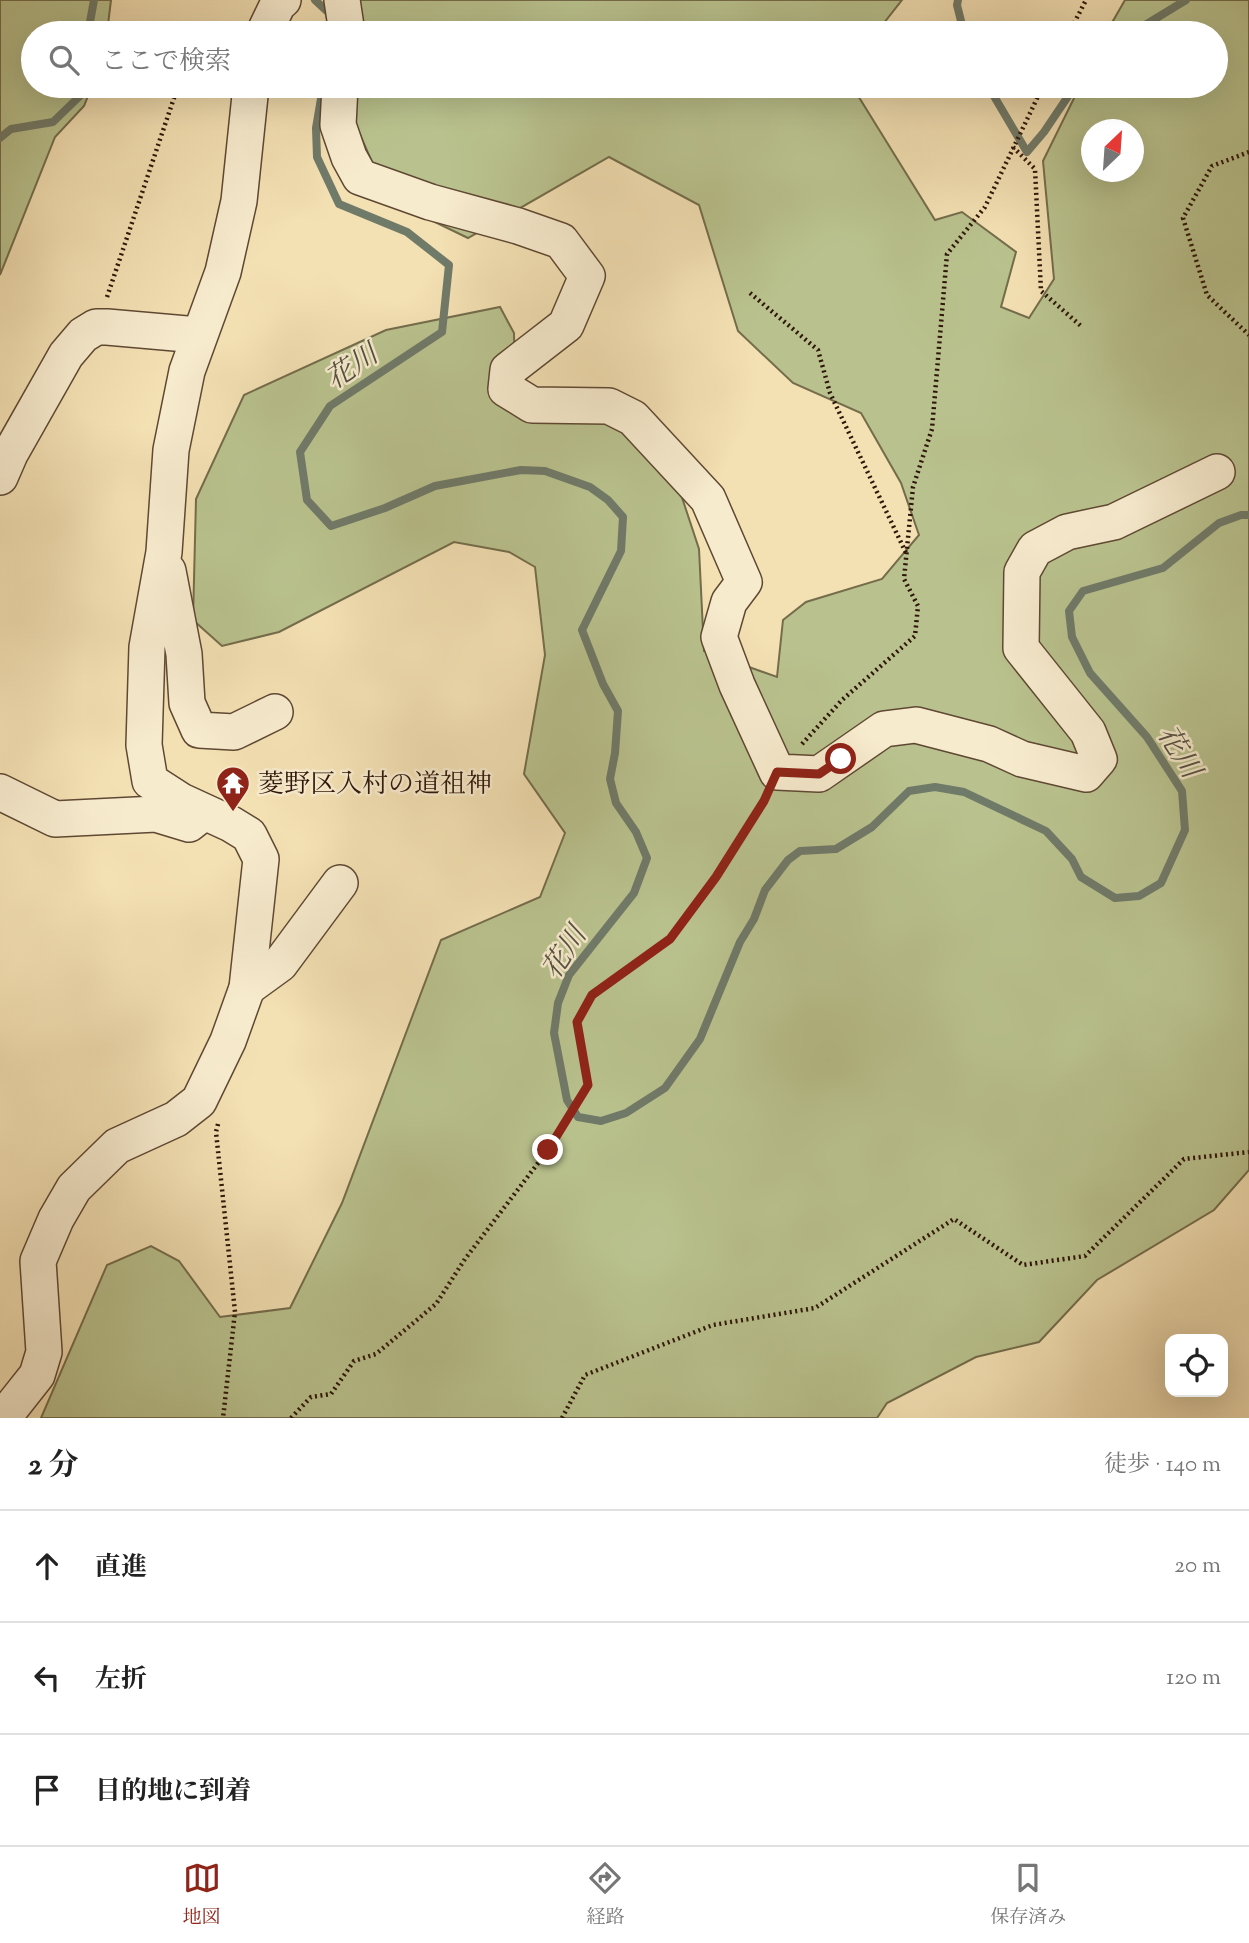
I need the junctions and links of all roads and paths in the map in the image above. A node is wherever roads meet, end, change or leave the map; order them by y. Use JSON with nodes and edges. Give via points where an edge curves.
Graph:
{"nodes":[{"id":1,"x":283,"y":0,"type":"edge"},
{"id":2,"x":342,"y":0,"type":"edge"},
{"id":3,"x":1086,"y":0,"type":"edge"},
{"id":4,"x":270,"y":21,"type":"edge"},
{"id":5,"x":345,"y":21,"type":"edge"},
{"id":6,"x":1075,"y":21,"type":"edge"},
{"id":7,"x":174,"y":98,"type":"edge"},
{"id":8,"x":250,"y":98,"type":"edge"},
{"id":9,"x":339,"y":98,"type":"edge"},
{"id":10,"x":1037,"y":98,"type":"edge"},
{"id":11,"x":1013,"y":147,"type":"junction"},
{"id":12,"x":1249,"y":152,"type":"edge"},
{"id":13,"x":750,"y":293,"type":"dead end"},
{"id":14,"x":1081,"y":326,"type":"dead end"},
{"id":15,"x":96,"y":327,"type":"junction"},
{"id":16,"x":198,"y":335,"type":"junction"},
{"id":17,"x":1249,"y":335,"type":"edge"},
{"id":18,"x":1217,"y":472,"type":"dead end"},
{"id":19,"x":0,"y":477,"type":"edge"},
{"id":20,"x":164,"y":552,"type":"junction"},
{"id":21,"x":907,"y":554,"type":"junction"},
{"id":22,"x":275,"y":712,"type":"dead end"},
{"id":23,"x":777,"y":772,"type":"junction"},
{"id":24,"x":0,"y":792,"type":"edge"},
{"id":25,"x":203,"y":812,"type":"junction"},
{"id":26,"x":340,"y":883,"type":"dead end"},
{"id":27,"x":247,"y":989,"type":"junction"},
{"id":28,"x":219,"y":1120,"type":"dead end"},
{"id":29,"x":1249,"y":1152,"type":"edge"},
{"id":30,"x":3,"y":1418,"type":"edge"},
{"id":31,"x":223,"y":1418,"type":"edge"},
{"id":32,"x":290,"y":1418,"type":"edge"},
{"id":33,"x":562,"y":1418,"type":"edge"}],
"edges":[{"from":1,"to":4,"type":"street"},
{"from":2,"to":5,"type":"street"},
{"from":3,"to":6,"type":"path"},
{"from":7,"to":15,"type":"path"},
{"from":8,"to":16,"type":"street","via":[[239,201],[223,272]]},
{"from":9,"to":23,"type":"street","via":[[338,125],[360,177],[561,241],[587,276],[566,325],[508,370],[506,389],[532,405],[609,406],[633,418],[708,499],[744,582],[729,602],[719,637]]},
{"from":10,"to":11,"type":"path"},
{"from":11,"to":14,"type":"path","via":[[1035,169],[1041,291]]},
{"from":11,"to":21,"type":"path","via":[[985,207],[947,254],[932,429],[913,487]]},
{"from":12,"to":17,"type":"path","via":[[1212,166],[1183,218],[1207,295]]},
{"from":13,"to":21,"type":"path","via":[[818,350],[830,393]]},
{"from":15,"to":16,"type":"street"},
{"from":15,"to":19,"type":"street","via":[[66,355]]},
{"from":16,"to":20,"type":"street","via":[[171,450]]},
{"from":18,"to":23,"type":"street","via":[[1114,522],[1067,533],[1035,549],[1022,572],[1021,648],[1088,732],[1099,759],[1086,774],[1022,759],[989,744],[916,724],[884,729],[819,774]]},
{"from":20,"to":22,"type":"street","via":[[184,654],[187,703],[199,730],[234,733]]},
{"from":20,"to":25,"type":"street","via":[[147,648],[144,745],[150,781]]},
{"from":21,"to":23,"type":"path","via":[[904,579],[918,606],[915,636],[842,700]]},
{"from":23,"to":32,"type":"path","via":[[764,801],[670,939],[592,995],[577,1022],[588,1085],[548,1150],[436,1304],[376,1354],[354,1360],[331,1394],[311,1398]]},
{"from":24,"to":25,"type":"street","via":[[55,819],[156,814],[189,824]]},
{"from":25,"to":27,"type":"street","via":[[249,835],[261,859]]},
{"from":26,"to":27,"type":"street","via":[[280,964]]},
{"from":27,"to":30,"type":"street","via":[[200,1101],[176,1119],[117,1146],[74,1188],[56,1219],[38,1261],[44,1352],[37,1375]]},
{"from":28,"to":31,"type":"path","via":[[216,1132],[235,1312]]},
{"from":29,"to":33,"type":"path","via":[[1184,1159],[1085,1256],[1023,1265],[954,1219],[815,1308],[713,1325],[585,1375]]}]}
